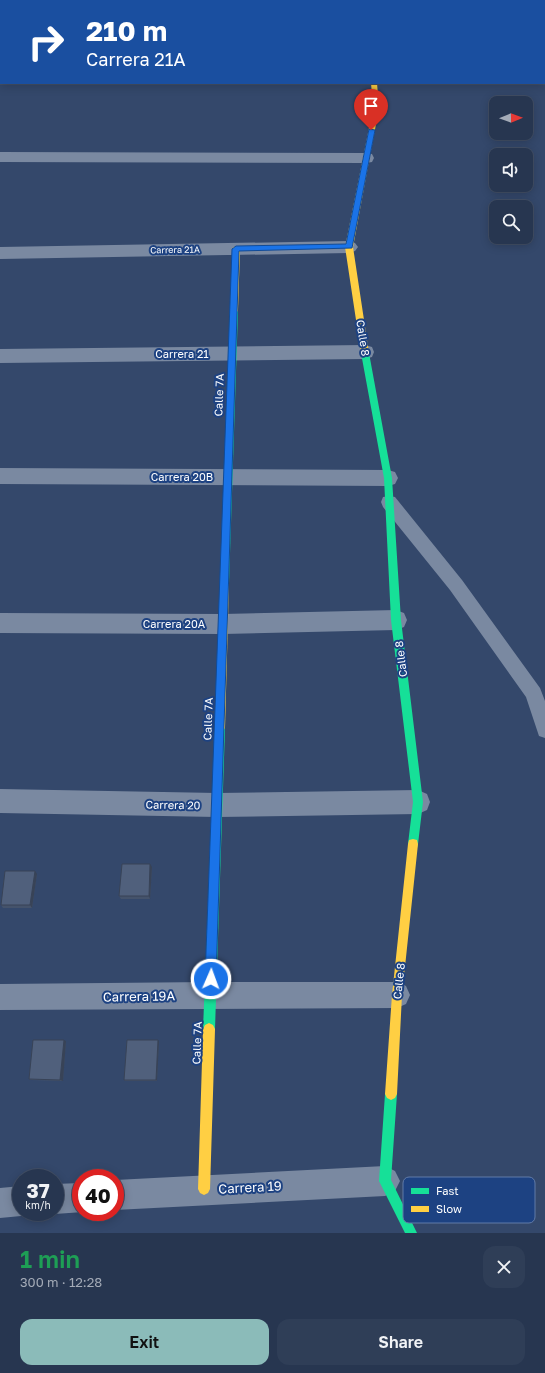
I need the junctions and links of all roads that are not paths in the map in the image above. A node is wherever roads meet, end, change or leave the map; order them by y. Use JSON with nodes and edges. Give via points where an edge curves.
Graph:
{"nodes":[{"id":1,"x":374,"y":84,"type":"edge"},
{"id":2,"x":0,"y":157,"type":"edge"},
{"id":3,"x":366,"y":158,"type":"junction"},
{"id":4,"x":349,"y":247,"type":"junction"},
{"id":5,"x":236,"y":249,"type":"junction"},
{"id":6,"x":0,"y":253,"type":"edge"},
{"id":7,"x":365,"y":352,"type":"junction"},
{"id":8,"x":232,"y":354,"type":"junction"},
{"id":9,"x":0,"y":356,"type":"edge"},
{"id":10,"x":0,"y":476,"type":"edge"},
{"id":11,"x":228,"y":477,"type":"junction"},
{"id":12,"x":388,"y":478,"type":"junction"},
{"id":13,"x":389,"y":502,"type":"junction"},
{"id":14,"x":396,"y":620,"type":"junction"},
{"id":15,"x":0,"y":623,"type":"edge"},
{"id":16,"x":223,"y":624,"type":"junction"},
{"id":17,"x":545,"y":730,"type":"edge"},
{"id":18,"x":0,"y":801,"type":"edge"},
{"id":19,"x":418,"y":802,"type":"junction"},
{"id":20,"x":217,"y":805,"type":"junction"},
{"id":21,"x":210,"y":995,"type":"junction"},
{"id":22,"x":397,"y":995,"type":"junction"},
{"id":23,"x":0,"y":997,"type":"edge"},
{"id":24,"x":385,"y":1181,"type":"junction"},
{"id":25,"x":204,"y":1190,"type":"junction"},
{"id":26,"x":124,"y":1194,"type":"edge"},
{"id":27,"x":12,"y":1202,"type":"edge"},
{"id":28,"x":0,"y":1203,"type":"edge"},
{"id":29,"x":403,"y":1217,"type":"edge"},
{"id":30,"x":406,"y":1223,"type":"edge"},
{"id":31,"x":411,"y":1233,"type":"edge"}],
"edges":[{"from":1,"to":3,"type":"street","name":"Calle 8","via":[[376,108]]},
{"from":2,"to":3,"type":"street"},
{"from":3,"to":4,"type":"street","name":"Calle 8"},
{"from":4,"to":5,"type":"street","name":"Carrera 21A"},
{"from":4,"to":7,"type":"street","name":"Calle 8"},
{"from":5,"to":6,"type":"street","name":"Carrera 21A"},
{"from":5,"to":8,"type":"street","name":"Calle 7A"},
{"from":7,"to":8,"type":"street","name":"Carrera 21"},
{"from":7,"to":12,"type":"street","name":"Calle 8"},
{"from":8,"to":9,"type":"street","name":"Carrera 21"},
{"from":8,"to":11,"type":"street","name":"Calle 7A"},
{"from":10,"to":11,"type":"street","name":"Carrera 20B"},
{"from":11,"to":12,"type":"street","name":"Carrera 20B"},
{"from":11,"to":16,"type":"street","name":"Calle 7A"},
{"from":12,"to":13,"type":"street","name":"Calle 8"},
{"from":13,"to":14,"type":"street","name":"Calle 8"},
{"from":13,"to":17,"type":"lane","via":[[456,585],[534,694]]},
{"from":14,"to":16,"type":"street","name":"Carrera 20A"},
{"from":14,"to":19,"type":"street","name":"Calle 8"},
{"from":15,"to":16,"type":"street","name":"Carrera 20A"},
{"from":16,"to":20,"type":"street","name":"Calle 7A"},
{"from":18,"to":20,"type":"street","name":"Carrera 20"},
{"from":19,"to":20,"type":"street","name":"Carrera 20"},
{"from":19,"to":22,"type":"street","name":"Calle 8"},
{"from":20,"to":21,"type":"street","name":"Calle 7A"},
{"from":21,"to":22,"type":"street","name":"Carrera 19A"},
{"from":21,"to":23,"type":"street","name":"Carrera 19A"},
{"from":21,"to":25,"type":"street","name":"Calle 7A"},
{"from":22,"to":24,"type":"street","name":"Calle 8"},
{"from":24,"to":25,"type":"street","name":"Carrera 19"},
{"from":24,"to":29,"type":"street"},
{"from":25,"to":26,"type":"street","name":"Carrera 19"},
{"from":27,"to":28,"type":"street"},
{"from":30,"to":31,"type":"street"}]}
